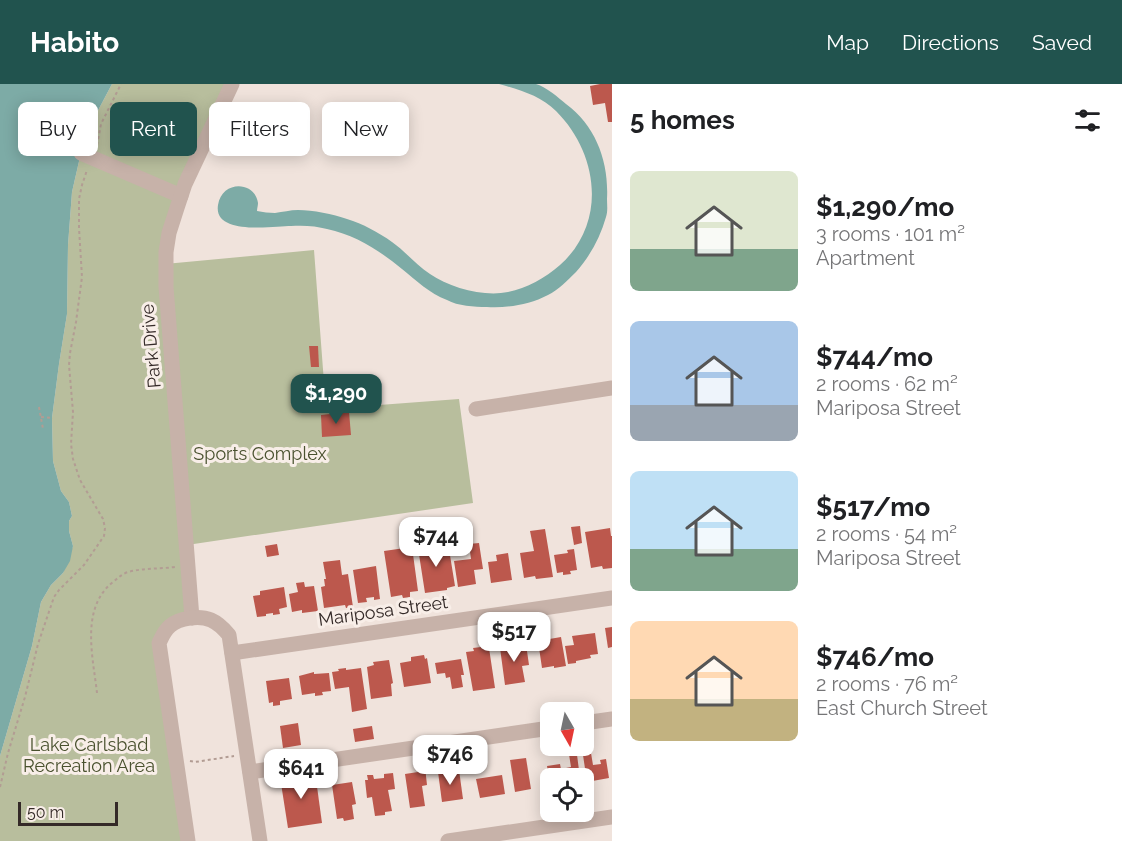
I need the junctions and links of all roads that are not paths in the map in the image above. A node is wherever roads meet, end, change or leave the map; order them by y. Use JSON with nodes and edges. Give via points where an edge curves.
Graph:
{"nodes":[{"id":1,"x":232,"y":84,"type":"edge"},
{"id":2,"x":86,"y":156,"type":"road end"},
{"id":3,"x":181,"y":196,"type":"junction"},
{"id":4,"x":612,"y":388,"type":"edge"},
{"id":5,"x":476,"y":409,"type":"dead end"},
{"id":6,"x":612,"y":598,"type":"edge"},
{"id":7,"x":192,"y":618,"type":"junction"},
{"id":8,"x":232,"y":653,"type":"junction"},
{"id":9,"x":612,"y":719,"type":"edge"},
{"id":10,"x":594,"y":722,"type":"edge"},
{"id":11,"x":540,"y":729,"type":"edge"},
{"id":12,"x":250,"y":772,"type":"junction"},
{"id":13,"x":612,"y":817,"type":"edge"},
{"id":14,"x":188,"y":841,"type":"edge"},
{"id":15,"x":260,"y":841,"type":"edge"},
{"id":16,"x":448,"y":841,"type":"edge"}],
"edges":[{"from":1,"to":3,"type":"street","name":"Park Drive"},
{"from":2,"to":3,"type":"street"},
{"from":3,"to":7,"type":"street","name":"Park Drive","via":[[169,233],[165,264]]},
{"from":4,"to":5,"type":"street"},
{"from":6,"to":8,"type":"street","name":"Mariposa Street"},
{"from":7,"to":8,"type":"street","via":[[208,619],[221,626],[229,635]]},
{"from":7,"to":14,"type":"street","via":[[171,625],[159,643]]},
{"from":8,"to":12,"type":"street"},
{"from":9,"to":10,"type":"street"},
{"from":11,"to":12,"type":"street"},
{"from":12,"to":15,"type":"street"},
{"from":13,"to":16,"type":"street"}]}
